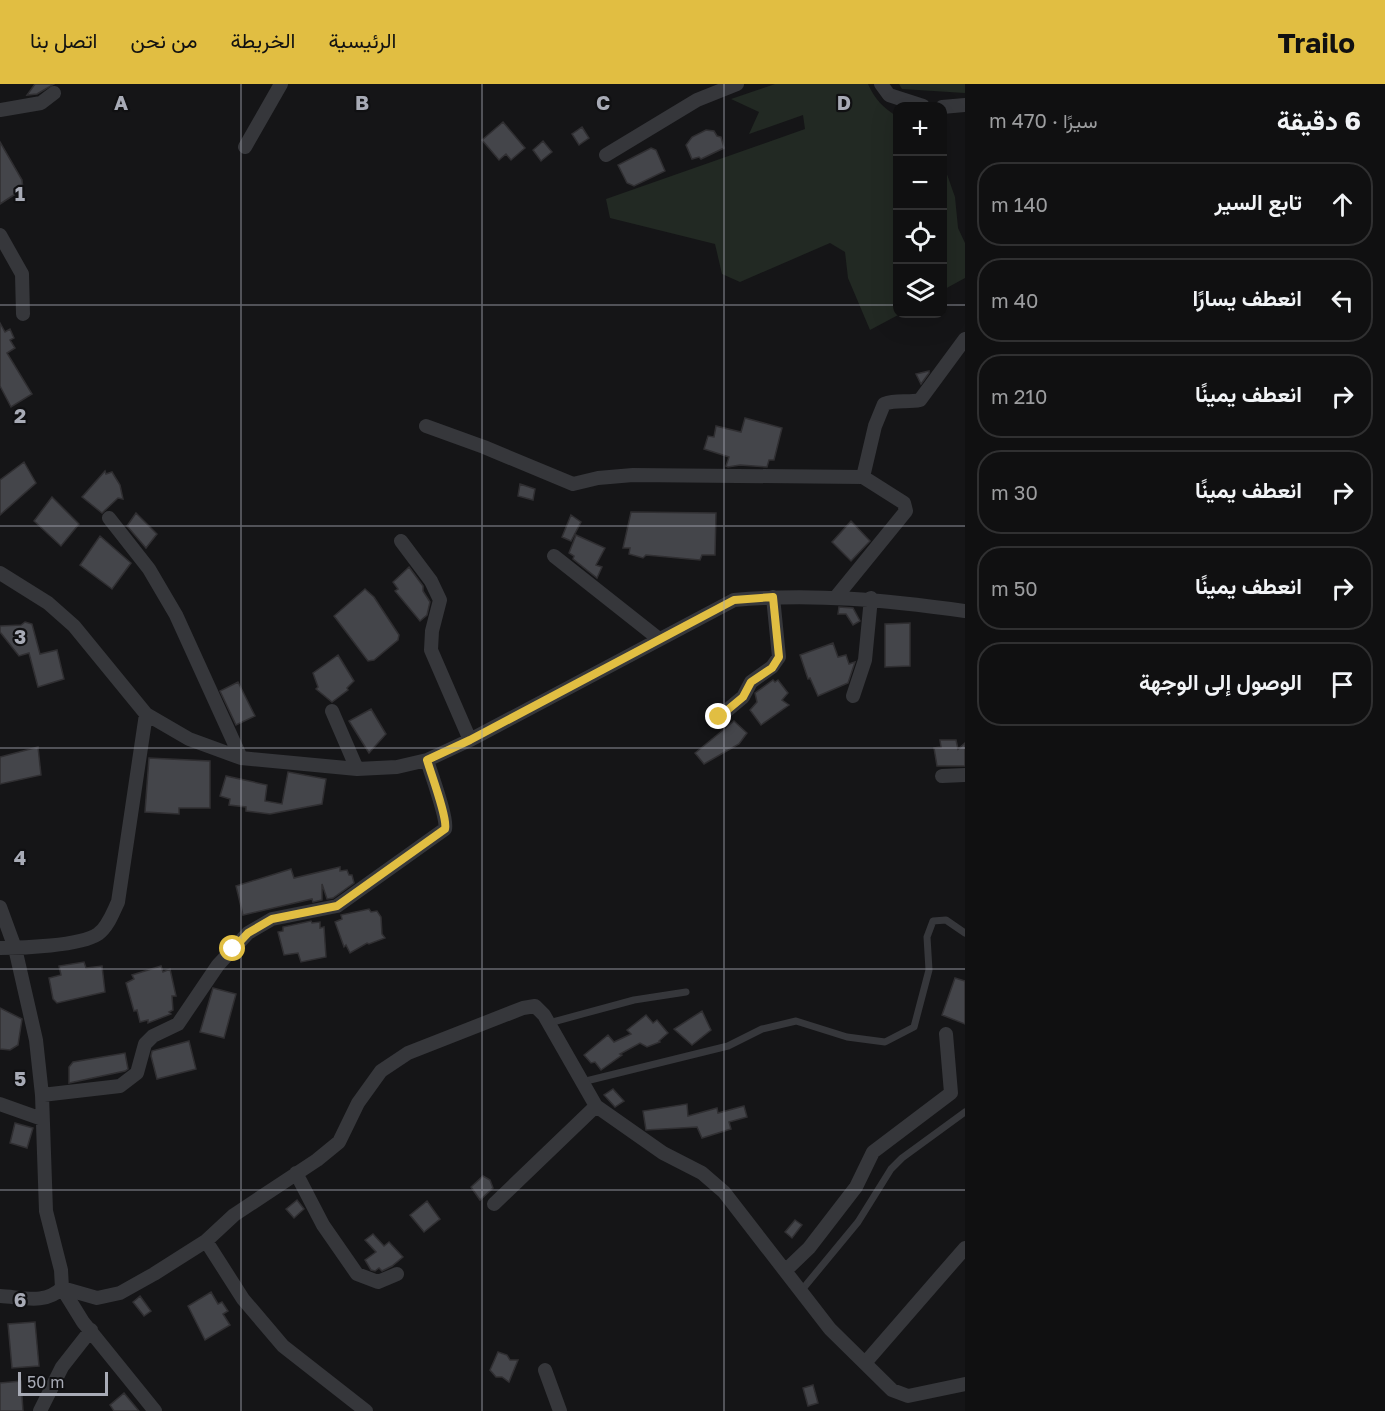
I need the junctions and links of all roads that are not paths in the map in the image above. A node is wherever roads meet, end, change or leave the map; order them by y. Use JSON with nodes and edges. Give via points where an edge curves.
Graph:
{"nodes":[{"id":1,"x":281,"y":84,"type":"edge"},
{"id":2,"x":737,"y":84,"type":"edge"},
{"id":3,"x":881,"y":84,"type":"edge"},
{"id":4,"x":54,"y":93,"type":"dead end"},
{"id":5,"x":909,"y":102,"type":"edge"},
{"id":6,"x":965,"y":105,"type":"edge"},
{"id":7,"x":947,"y":107,"type":"edge"},
{"id":8,"x":0,"y":110,"type":"edge"},
{"id":9,"x":245,"y":147,"type":"dead end"},
{"id":10,"x":606,"y":155,"type":"dead end"},
{"id":11,"x":0,"y":235,"type":"edge"},
{"id":12,"x":23,"y":314,"type":"dead end"},
{"id":13,"x":965,"y":339,"type":"edge"},
{"id":14,"x":426,"y":426,"type":"dead end"},
{"id":15,"x":863,"y":477,"type":"junction"},
{"id":16,"x":109,"y":518,"type":"dead end"},
{"id":17,"x":401,"y":541,"type":"dead end"},
{"id":18,"x":554,"y":556,"type":"dead end"},
{"id":19,"x":0,"y":573,"type":"edge"},
{"id":20,"x":773,"y":597,"type":"junction"},
{"id":21,"x":836,"y":597,"type":"junction"},
{"id":22,"x":871,"y":598,"type":"junction"},
{"id":23,"x":965,"y":611,"type":"edge"},
{"id":24,"x":658,"y":639,"type":"junction"},
{"id":25,"x":853,"y":696,"type":"dead end"},
{"id":26,"x":332,"y":711,"type":"dead end"},
{"id":27,"x":146,"y":714,"type":"junction"},
{"id":28,"x":719,"y":717,"type":"dead end"},
{"id":29,"x":470,"y":740,"type":"junction"},
{"id":30,"x":241,"y":758,"type":"junction"},
{"id":31,"x":427,"y":760,"type":"junction"},
{"id":32,"x":357,"y":769,"type":"junction"},
{"id":33,"x":965,"y":775,"type":"edge"},
{"id":34,"x":942,"y":776,"type":"dead end"},
{"id":35,"x":0,"y":907,"type":"edge"},
{"id":36,"x":965,"y":933,"type":"edge"},
{"id":37,"x":0,"y":948,"type":"edge"},
{"id":38,"x":15,"y":948,"type":"junction"},
{"id":39,"x":686,"y":992,"type":"dead end"},
{"id":40,"x":549,"y":1023,"type":"junction"},
{"id":41,"x":946,"y":1034,"type":"dead end"},
{"id":42,"x":582,"y":1082,"type":"junction"},
{"id":43,"x":42,"y":1095,"type":"junction"},
{"id":44,"x":0,"y":1104,"type":"edge"},
{"id":45,"x":596,"y":1106,"type":"junction"},
{"id":46,"x":965,"y":1113,"type":"edge"},
{"id":47,"x":42,"y":1119,"type":"junction"},
{"id":48,"x":296,"y":1173,"type":"junction"},
{"id":49,"x":494,"y":1204,"type":"dead end"},
{"id":50,"x":206,"y":1241,"type":"junction"},
{"id":51,"x":965,"y":1248,"type":"edge"},
{"id":52,"x":786,"y":1270,"type":"junction"},
{"id":53,"x":397,"y":1274,"type":"dead end"},
{"id":54,"x":62,"y":1288,"type":"junction"},
{"id":55,"x":801,"y":1291,"type":"junction"},
{"id":56,"x":0,"y":1296,"type":"edge"},
{"id":57,"x":90,"y":1330,"type":"junction"},
{"id":58,"x":865,"y":1363,"type":"junction"},
{"id":59,"x":544,"y":1370,"type":"dead end"},
{"id":60,"x":965,"y":1384,"type":"edge"},
{"id":61,"x":40,"y":1411,"type":"edge"},
{"id":62,"x":156,"y":1411,"type":"edge"},
{"id":63,"x":366,"y":1411,"type":"edge"},
{"id":64,"x":560,"y":1411,"type":"edge"}],
"edges":[{"from":1,"to":9,"type":"street"},
{"from":2,"to":10,"type":"street","via":[[697,100]]},
{"from":3,"to":5,"type":"street","via":[[889,96]]},
{"from":4,"to":8,"type":"street","via":[[41,103]]},
{"from":6,"to":7,"type":"street"},
{"from":11,"to":12,"type":"street","via":[[22,274]]},
{"from":13,"to":15,"type":"street","via":[[920,400],[896,399],[884,404],[874,426]]},
{"from":14,"to":15,"type":"street","via":[[573,484],[633,475]]},
{"from":15,"to":21,"type":"street","via":[[904,503],[906,511]]},
{"from":16,"to":30,"type":"street","via":[[149,569],[176,615]]},
{"from":17,"to":29,"type":"street","via":[[440,600],[431,650]]},
{"from":18,"to":24,"type":"street"},
{"from":19,"to":27,"type":"street","via":[[48,603],[74,626]]},
{"from":20,"to":21,"type":"street"},
{"from":20,"to":24,"type":"street","via":[[734,600]]},
{"from":20,"to":28,"type":"street","via":[[779,657]]},
{"from":21,"to":22,"type":"street"},
{"from":22,"to":23,"type":"street"},
{"from":22,"to":25,"type":"street","via":[[865,660]]},
{"from":24,"to":29,"type":"street"},
{"from":26,"to":32,"type":"street"},
{"from":27,"to":30,"type":"street","via":[[189,740]]},
{"from":27,"to":38,"type":"street","via":[[118,902],[108,922],[87,938]]},
{"from":29,"to":31,"type":"street"},
{"from":30,"to":32,"type":"street"},
{"from":31,"to":32,"type":"street","via":[[397,767]]},
{"from":31,"to":43,"type":"street","via":[[447,821],[445,829],[337,906],[272,919],[248,933],[213,973],[178,1023],[145,1044],[137,1072],[128,1082]]},
{"from":33,"to":34,"type":"street"},
{"from":35,"to":38,"type":"street"},
{"from":36,"to":42,"type":"lane","via":[[946,920],[933,921],[927,937],[929,970],[914,1027],[885,1042],[847,1037],[796,1021],[762,1029],[728,1046]]},
{"from":37,"to":38,"type":"street"},
{"from":38,"to":43,"type":"street","via":[[36,1040]]},
{"from":39,"to":40,"type":"lane","via":[[634,1000]]},
{"from":40,"to":42,"type":"street"},
{"from":40,"to":48,"type":"street","via":[[535,1006],[523,1008],[408,1053],[381,1071],[369,1086],[339,1142]]},
{"from":41,"to":52,"type":"street","via":[[951,1093],[873,1152],[856,1186],[809,1248]]},
{"from":42,"to":45,"type":"street"},
{"from":43,"to":47,"type":"street"},
{"from":44,"to":47,"type":"street"},
{"from":45,"to":49,"type":"street"},
{"from":45,"to":52,"type":"street","via":[[663,1153],[702,1173],[724,1192]]},
{"from":46,"to":55,"type":"lane","via":[[891,1169],[858,1222]]},
{"from":47,"to":54,"type":"street","via":[[46,1211]]},
{"from":48,"to":50,"type":"street","via":[[234,1215]]},
{"from":48,"to":53,"type":"street","via":[[323,1226],[357,1274],[378,1282]]},
{"from":50,"to":54,"type":"street","via":[[120,1293],[97,1298]]},
{"from":50,"to":63,"type":"street","via":[[243,1299],[283,1346]]},
{"from":51,"to":58,"type":"street"},
{"from":52,"to":55,"type":"street"},
{"from":54,"to":56,"type":"street","via":[[45,1299]]},
{"from":54,"to":57,"type":"street"},
{"from":55,"to":58,"type":"street","via":[[830,1329]]},
{"from":57,"to":61,"type":"street","via":[[62,1367]]},
{"from":57,"to":62,"type":"street"},
{"from":58,"to":60,"type":"street","via":[[892,1390],[908,1396]]},
{"from":59,"to":64,"type":"street"}]}
